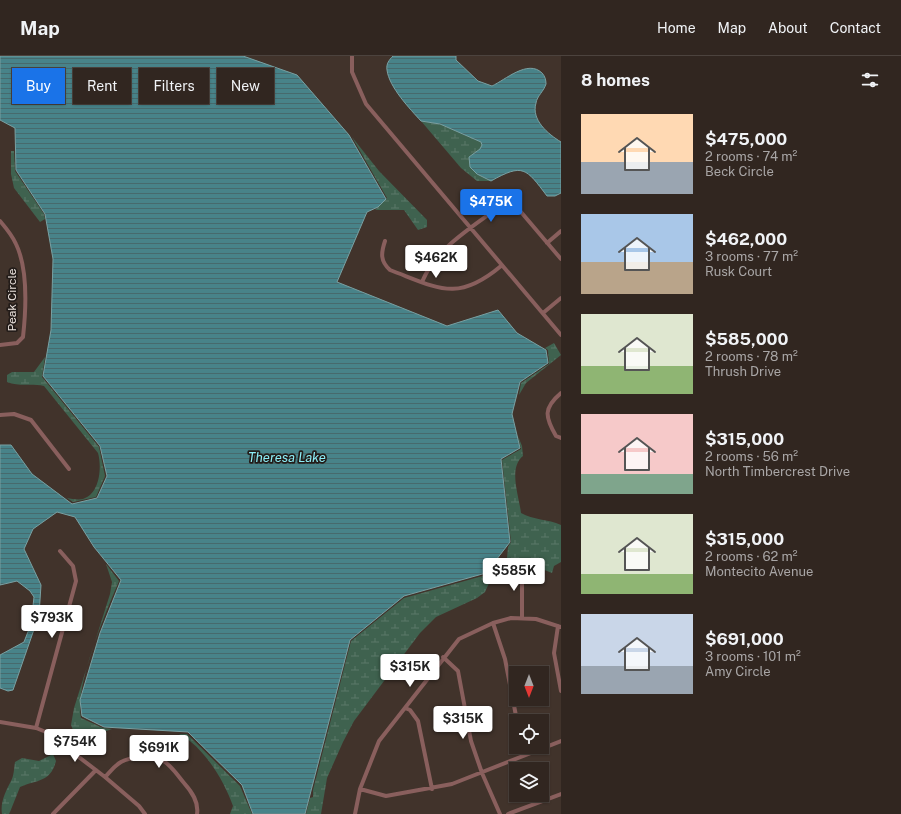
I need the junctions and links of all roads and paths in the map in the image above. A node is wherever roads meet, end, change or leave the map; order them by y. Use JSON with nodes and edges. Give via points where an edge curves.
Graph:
{"nodes":[{"id":1,"x":352,"y":56,"type":"edge"},
{"id":2,"x":0,"y":223,"type":"edge"},
{"id":3,"x":471,"y":228,"type":"junction"},
{"id":4,"x":561,"y":231,"type":"edge"},
{"id":5,"x":385,"y":241,"type":"dead end"},
{"id":6,"x":547,"y":243,"type":"junction"},
{"id":7,"x":561,"y":259,"type":"edge"},
{"id":8,"x":501,"y":266,"type":"junction"},
{"id":9,"x":422,"y":282,"type":"junction"},
{"id":10,"x":561,"y":298,"type":"edge"},
{"id":11,"x":543,"y":313,"type":"junction"},
{"id":12,"x":561,"y":335,"type":"edge"},
{"id":13,"x":0,"y":346,"type":"edge"},
{"id":14,"x":561,"y":393,"type":"edge"},
{"id":15,"x":0,"y":415,"type":"edge"},
{"id":16,"x":561,"y":438,"type":"edge"},
{"id":17,"x":69,"y":469,"type":"dead end"},
{"id":18,"x":60,"y":552,"type":"dead end"},
{"id":19,"x":522,"y":567,"type":"dead end"},
{"id":20,"x":522,"y":618,"type":"junction"},
{"id":21,"x":493,"y":623,"type":"junction"},
{"id":22,"x":560,"y":626,"type":"edge"},
{"id":23,"x":443,"y":657,"type":"junction"},
{"id":24,"x":560,"y":680,"type":"edge"},
{"id":25,"x":561,"y":690,"type":"edge"},
{"id":26,"x":405,"y":708,"type":"junction"},
{"id":27,"x":517,"y":714,"type":"edge"},
{"id":28,"x":0,"y":722,"type":"edge"},
{"id":29,"x":36,"y":728,"type":"junction"},
{"id":30,"x":561,"y":741,"type":"edge"},
{"id":31,"x":549,"y":746,"type":"edge"},
{"id":32,"x":528,"y":754,"type":"edge"},
{"id":33,"x":96,"y":770,"type":"junction"},
{"id":34,"x":482,"y":773,"type":"junction"},
{"id":35,"x":105,"y":777,"type":"junction"},
{"id":36,"x":432,"y":788,"type":"junction"},
{"id":37,"x":360,"y":790,"type":"junction"},
{"id":38,"x":561,"y":794,"type":"edge"},
{"id":39,"x":53,"y":814,"type":"edge"},
{"id":40,"x":145,"y":814,"type":"edge"},
{"id":41,"x":196,"y":814,"type":"edge"},
{"id":42,"x":355,"y":814,"type":"edge"},
{"id":43,"x":500,"y":814,"type":"edge"},
{"id":44,"x":508,"y":814,"type":"edge"}],
"edges":[{"from":1,"to":3,"type":"street","via":[[352,72],[366,104]]},
{"from":2,"to":13,"type":"street","name":"Peak Circle","via":[[16,244],[23,266],[24,328],[17,343]]},
{"from":3,"to":6,"type":"street","via":[[495,210],[515,207]]},
{"from":3,"to":8,"type":"street"},
{"from":3,"to":9,"type":"street","via":[[432,262]]},
{"from":4,"to":6,"type":"street"},
{"from":5,"to":9,"type":"street","via":[[381,258],[384,264],[390,270]]},
{"from":6,"to":7,"type":"street"},
{"from":8,"to":9,"type":"street","via":[[485,279],[458,289],[444,289]]},
{"from":8,"to":11,"type":"street"},
{"from":10,"to":11,"type":"street"},
{"from":11,"to":12,"type":"street"},
{"from":14,"to":16,"type":"street","via":[[548,407],[547,417],[556,436]]},
{"from":15,"to":17,"type":"street","via":[[14,414],[31,420]]},
{"from":18,"to":29,"type":"street","via":[[73,566],[76,581]]},
{"from":19,"to":20,"type":"street"},
{"from":20,"to":21,"type":"street"},
{"from":20,"to":22,"type":"street"},
{"from":21,"to":23,"type":"street","via":[[459,639]]},
{"from":21,"to":27,"type":"street","via":[[505,659]]},
{"from":22,"to":24,"type":"street","via":[[554,653]]},
{"from":23,"to":26,"type":"street"},
{"from":23,"to":34,"type":"street","via":[[458,671],[471,741]]},
{"from":24,"to":25,"type":"street"},
{"from":26,"to":36,"type":"street","via":[[410,710],[418,721]]},
{"from":26,"to":37,"type":"street","via":[[379,741]]},
{"from":28,"to":29,"type":"street"},
{"from":29,"to":33,"type":"street","via":[[53,736]]},
{"from":30,"to":31,"type":"street"},
{"from":32,"to":34,"type":"street"},
{"from":33,"to":35,"type":"street"},
{"from":33,"to":39,"type":"street"},
{"from":34,"to":36,"type":"street"},
{"from":34,"to":43,"type":"street"},
{"from":35,"to":40,"type":"street"},
{"from":35,"to":41,"type":"street","via":[[122,762],[160,759],[171,767],[189,789],[197,803]]},
{"from":36,"to":37,"type":"street","via":[[386,796]]},
{"from":37,"to":42,"type":"street"},
{"from":38,"to":44,"type":"street"}]}
